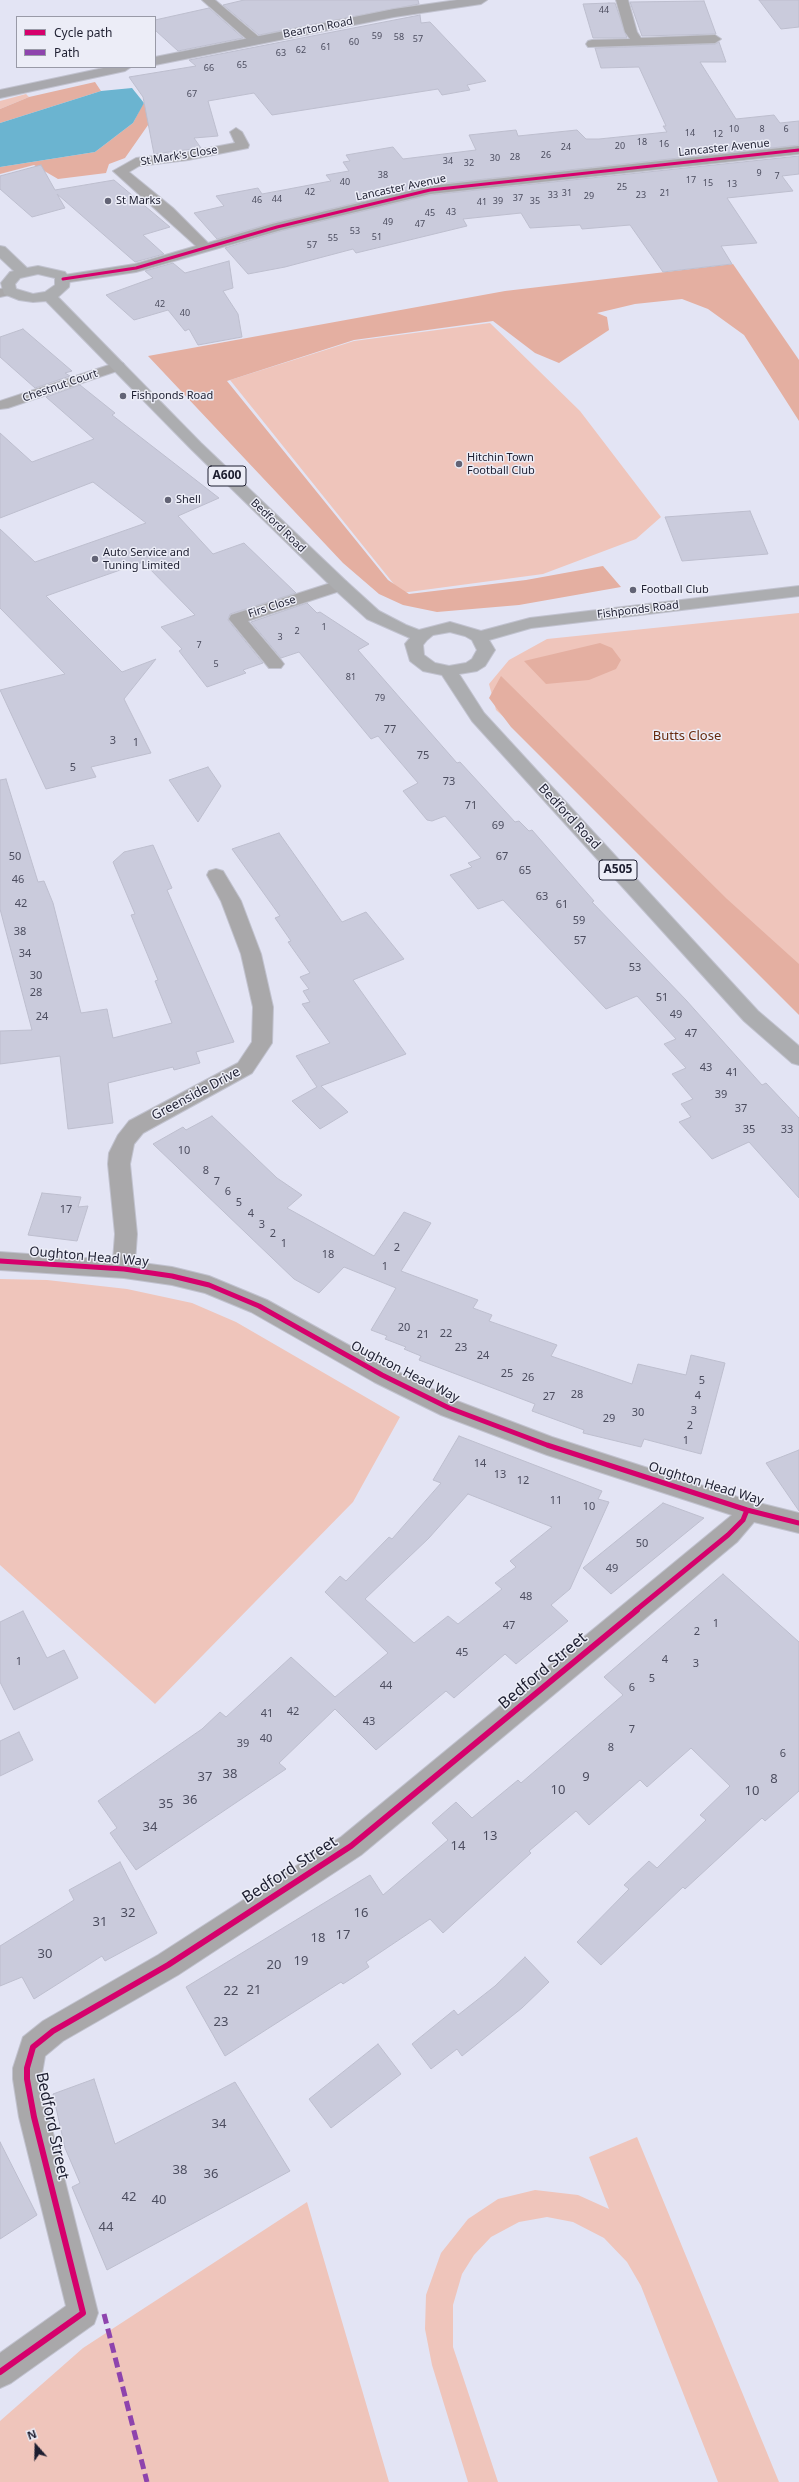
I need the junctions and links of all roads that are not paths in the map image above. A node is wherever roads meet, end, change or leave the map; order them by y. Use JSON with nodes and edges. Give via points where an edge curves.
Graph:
{"nodes":[{"id":1,"x":208,"y":0,"type":"edge"},
{"id":2,"x":481,"y":0,"type":"edge"},
{"id":3,"x":622,"y":0,"type":"edge"},
{"id":4,"x":715,"y":39,"type":"dead end"},
{"id":5,"x":255,"y":40,"type":"junction"},
{"id":6,"x":637,"y":41,"type":"junction"},
{"id":7,"x":592,"y":44,"type":"dead end"},
{"id":8,"x":156,"y":61,"type":"edge"},
{"id":9,"x":120,"y":68,"type":"edge"},
{"id":10,"x":0,"y":94,"type":"edge"},
{"id":11,"x":236,"y":132,"type":"dead end"},
{"id":12,"x":799,"y":150,"type":"edge"},
{"id":13,"x":205,"y":247,"type":"junction"},
{"id":14,"x":0,"y":250,"type":"edge"},
{"id":15,"x":23,"y":272,"type":"junction"},
{"id":16,"x":63,"y":280,"type":"junction"},
{"id":17,"x":5,"y":292,"type":"edge"},
{"id":18,"x":49,"y":296,"type":"junction"},
{"id":19,"x":118,"y":366,"type":"junction"},
{"id":20,"x":3,"y":405,"type":"dead end"},
{"id":21,"x":340,"y":585,"type":"junction"},
{"id":22,"x":799,"y":591,"type":"edge"},
{"id":23,"x":420,"y":636,"type":"junction"},
{"id":24,"x":479,"y":637,"type":"junction"},
{"id":25,"x":275,"y":664,"type":"dead end"},
{"id":26,"x":449,"y":671,"type":"junction"},
{"id":27,"x":216,"y":875,"type":"dead end"},
{"id":28,"x":799,"y":1058,"type":"edge"},
{"id":29,"x":0,"y":1261,"type":"edge"},
{"id":30,"x":124,"y":1269,"type":"junction"},
{"id":31,"x":747,"y":1510,"type":"junction"},
{"id":32,"x":799,"y":1523,"type":"edge"},
{"id":33,"x":0,"y":2372,"type":"edge"}],
"edges":[{"from":1,"to":5,"type":"street"},
{"from":2,"to":5,"type":"street","name":"Bearton Road","via":[[394,13]]},
{"from":3,"to":6,"type":"street","via":[[631,32]]},
{"from":4,"to":6,"type":"street"},
{"from":5,"to":8,"type":"street","name":"Bearton Road"},
{"from":6,"to":7,"type":"street"},
{"from":9,"to":10,"type":"street"},
{"from":11,"to":13,"type":"street","name":"St Mark's Close","via":[[243,145],[188,156],[136,162],[120,171],[168,211]]},
{"from":12,"to":13,"type":"street","name":"Lancaster Avenue","via":[[430,190]]},
{"from":13,"to":16,"type":"street","name":"Lancaster Avenue","via":[[136,268]]},
{"from":14,"to":15,"type":"main road"},
{"from":15,"to":16,"type":"main road","via":[[47,271],[60,276]]},
{"from":15,"to":17,"type":"main road","via":[[10,279]]},
{"from":16,"to":18,"type":"main road","via":[[64,283],[59,290]]},
{"from":17,"to":18,"type":"main road","via":[[26,298]]},
{"from":18,"to":19,"type":"main road","name":"Bedford Road","number":"A600"},
{"from":19,"to":20,"type":"street","name":"Chestnut Court"},
{"from":19,"to":21,"type":"main road","name":"Bedford Road","number":"A600","via":[[270,519]]},
{"from":21,"to":23,"type":"main road","name":"Bedford Road","number":"A600","via":[[373,615]]},
{"from":21,"to":25,"type":"street","name":"Firs Close","via":[[237,619]]},
{"from":22,"to":24,"type":"main road","name":"Fishponds Road","via":[[530,623]]},
{"from":23,"to":24,"type":"main road","via":[[433,630],[450,627],[471,632]]},
{"from":23,"to":26,"type":"main road","via":[[414,644],[416,657],[429,667]]},
{"from":24,"to":26,"type":"main road","via":[[486,650],[479,662],[471,667]]},
{"from":26,"to":28,"type":"main road","name":"Bedford Road","number":"A505","via":[[478,717],[751,1016]]},
{"from":27,"to":30,"type":"street","name":"Greenside Drive","via":[[231,901],[251,954],[262,1007],[262,1043],[245,1068],[136,1127],[125,1141],[118,1164],[126,1234]]},
{"from":29,"to":30,"type":"street","name":"Oughton Head Way"},
{"from":30,"to":31,"type":"street","name":"Oughton Head Way","via":[[172,1276],[208,1285],[259,1306],[382,1375],[449,1408],[547,1445]]},
{"from":31,"to":32,"type":"street","name":"Oughton Head Way"},
{"from":31,"to":33,"type":"street","name":"Bedford Street","via":[[743,1520],[728,1535],[351,1846],[168,1965],[53,2031],[33,2047],[27,2068],[28,2086],[83,2313]]}]}
